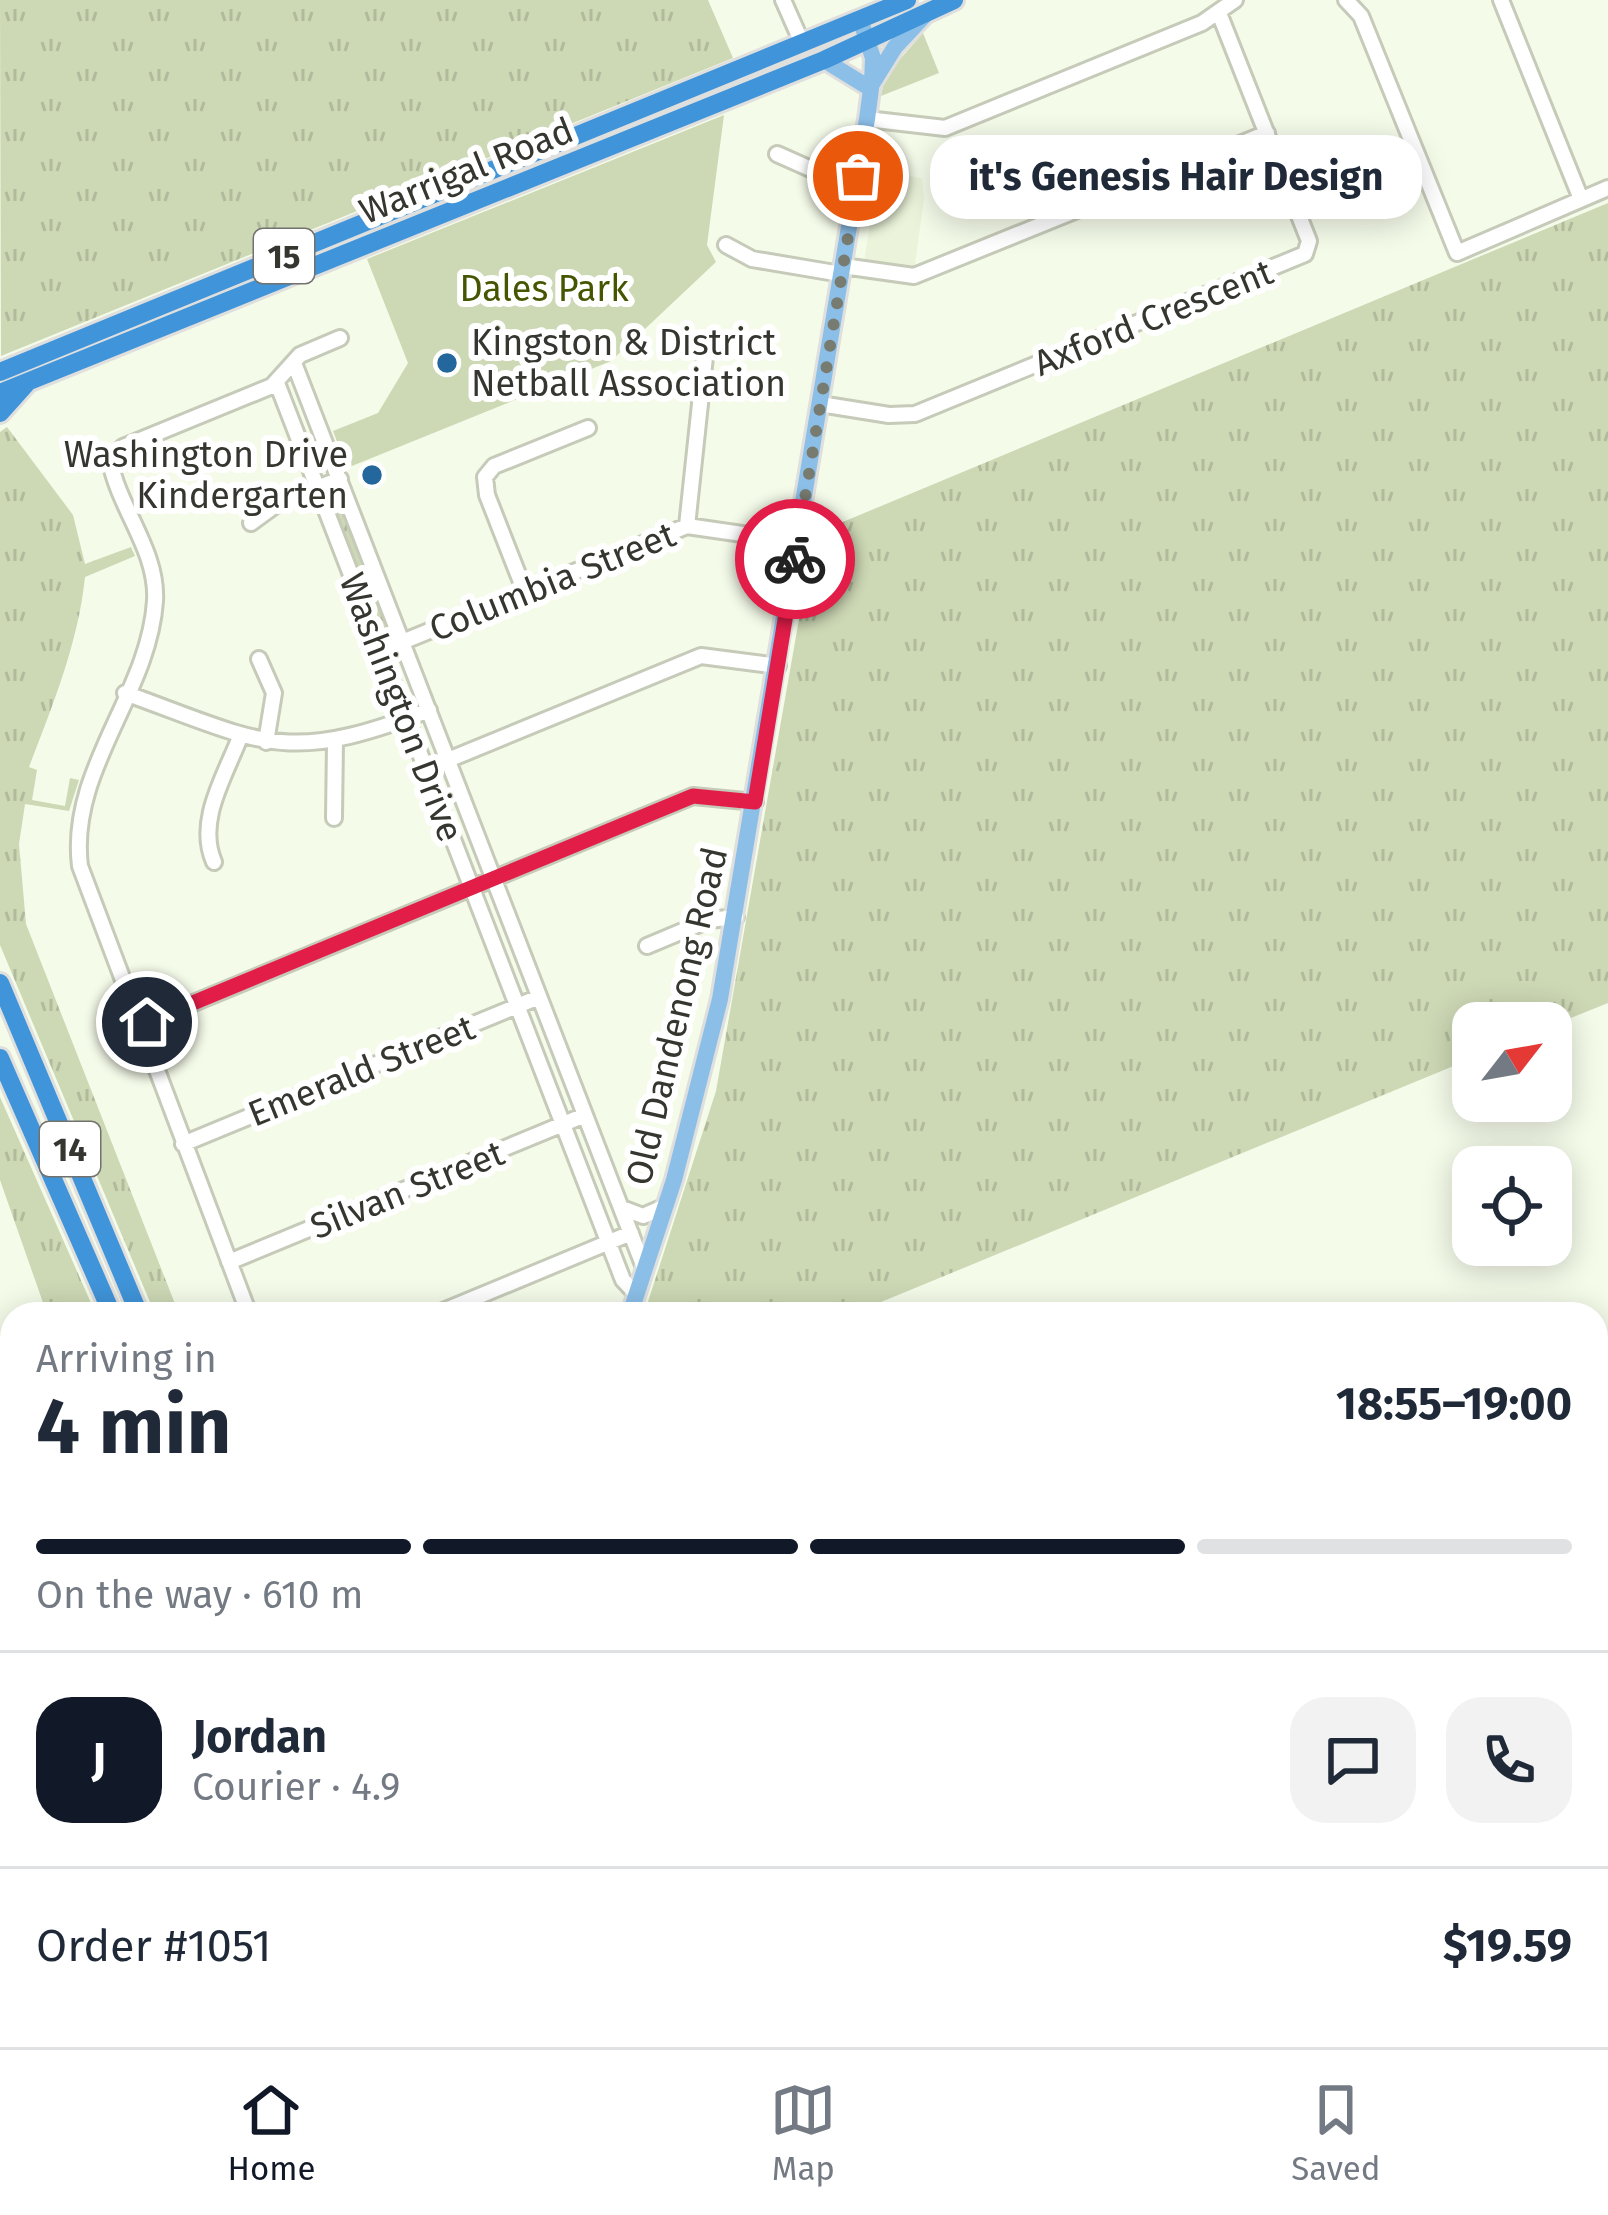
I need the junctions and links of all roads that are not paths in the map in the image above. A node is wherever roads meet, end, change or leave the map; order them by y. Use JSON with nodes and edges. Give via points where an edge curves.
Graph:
{"nodes":[{"id":1,"x":783,"y":0,"type":"edge"},
{"id":2,"x":908,"y":0,"type":"edge"},
{"id":3,"x":954,"y":0,"type":"edge"},
{"id":4,"x":1235,"y":0,"type":"edge"},
{"id":5,"x":1346,"y":0,"type":"edge"},
{"id":6,"x":1501,"y":0,"type":"edge"},
{"id":7,"x":927,"y":13,"type":"junction"},
{"id":8,"x":1219,"y":14,"type":"junction"},
{"id":9,"x":860,"y":19,"type":"junction"},
{"id":10,"x":869,"y":40,"type":"junction"},
{"id":11,"x":802,"y":44,"type":"junction"},
{"id":12,"x":824,"y":60,"type":"junction"},
{"id":13,"x":871,"y":87,"type":"junction"},
{"id":14,"x":867,"y":119,"type":"junction"},
{"id":15,"x":1267,"y":133,"type":"junction"},
{"id":16,"x":777,"y":154,"type":"dead end"},
{"id":17,"x":858,"y":176,"type":"junction"},
{"id":18,"x":1608,"y":188,"type":"edge"},
{"id":19,"x":1581,"y":199,"type":"junction"},
{"id":20,"x":726,"y":245,"type":"dead end"},
{"id":21,"x":842,"y":270,"type":"junction"},
{"id":22,"x":340,"y":338,"type":"dead end"},
{"id":23,"x":705,"y":357,"type":"dead end"},
{"id":24,"x":294,"y":363,"type":"junction"},
{"id":25,"x":0,"y":372,"type":"edge"},
{"id":26,"x":29,"y":380,"type":"junction"},
{"id":27,"x":280,"y":381,"type":"junction"},
{"id":28,"x":0,"y":393,"type":"edge"},
{"id":29,"x":820,"y":404,"type":"junction"},
{"id":30,"x":0,"y":413,"type":"edge"},
{"id":31,"x":588,"y":428,"type":"dead end"},
{"id":32,"x":340,"y":479,"type":"junction"},
{"id":33,"x":317,"y":488,"type":"junction"},
{"id":34,"x":251,"y":523,"type":"dead end"},
{"id":35,"x":687,"y":526,"type":"junction"},
{"id":36,"x":798,"y":542,"type":"junction"},
{"id":37,"x":525,"y":592,"type":"junction"},
{"id":38,"x":403,"y":642,"type":"junction"},
{"id":39,"x":380,"y":651,"type":"junction"},
{"id":40,"x":260,"y":659,"type":"dead end"},
{"id":41,"x":778,"y":666,"type":"junction"},
{"id":42,"x":125,"y":693,"type":"junction"},
{"id":43,"x":429,"y":710,"type":"junction"},
{"id":44,"x":406,"y":719,"type":"junction"},
{"id":45,"x":240,"y":736,"type":"junction"},
{"id":46,"x":266,"y":742,"type":"junction"},
{"id":47,"x":335,"y":742,"type":"junction"},
{"id":48,"x":448,"y":760,"type":"junction"},
{"id":49,"x":426,"y":769,"type":"junction"},
{"id":50,"x":755,"y":802,"type":"junction"},
{"id":51,"x":334,"y":818,"type":"dead end"},
{"id":52,"x":214,"y":862,"type":"dead end"},
{"id":53,"x":494,"y":878,"type":"junction"},
{"id":54,"x":472,"y":887,"type":"junction"},
{"id":55,"x":736,"y":917,"type":"junction"},
{"id":56,"x":646,"y":946,"type":"dead end"},
{"id":57,"x":0,"y":983,"type":"edge"},
{"id":58,"x":539,"y":997,"type":"junction"},
{"id":59,"x":517,"y":1006,"type":"junction"},
{"id":60,"x":138,"y":1025,"type":"junction"},
{"id":61,"x":0,"y":1058,"type":"edge"},
{"id":62,"x":585,"y":1115,"type":"junction"},
{"id":63,"x":563,"y":1124,"type":"junction"},
{"id":64,"x":183,"y":1144,"type":"junction"},
{"id":65,"x":619,"y":1204,"type":"junction"},
{"id":66,"x":666,"y":1206,"type":"junction"},
{"id":67,"x":631,"y":1233,"type":"junction"},
{"id":68,"x":608,"y":1243,"type":"junction"},
{"id":69,"x":230,"y":1262,"type":"junction"},
{"id":70,"x":645,"y":1270,"type":"junction"},
{"id":71,"x":637,"y":1295,"type":"junction"},
{"id":72,"x":107,"y":1302,"type":"edge"},
{"id":73,"x":135,"y":1302,"type":"edge"},
{"id":74,"x":245,"y":1302,"type":"edge"},
{"id":75,"x":465,"y":1302,"type":"edge"},
{"id":76,"x":634,"y":1302,"type":"edge"}],
"edges":[{"from":1,"to":11,"type":"street"},
{"from":2,"to":9,"type":"highway","name":"Warrigal Road","number":"15"},
{"from":3,"to":7,"type":"highway","name":"Warrigal Road","number":"15"},
{"from":4,"to":8,"type":"street"},
{"from":5,"to":19,"type":"street","via":[[1360,16],[1456,250]]},
{"from":6,"to":19,"type":"street"},
{"from":7,"to":10,"type":"highway","name":"Warrigal Road","number":"15"},
{"from":7,"to":13,"type":"main road"},
{"from":8,"to":14,"type":"street","via":[[945,128]]},
{"from":8,"to":15,"type":"street","name":"Axford Crescent"},
{"from":9,"to":10,"type":"main road","name":"Old Dandenong Road"},
{"from":9,"to":11,"type":"highway","name":"Warrigal Road","number":"15"},
{"from":10,"to":12,"type":"highway","name":"Warrigal Road","number":"15"},
{"from":10,"to":13,"type":"main road","name":"Old Dandenong Road"},
{"from":11,"to":25,"type":"highway","name":"Warrigal Road","number":"15"},
{"from":12,"to":13,"type":"main road"},
{"from":12,"to":26,"type":"highway","name":"Warrigal Road","number":"15"},
{"from":13,"to":14,"type":"main road","name":"Old Dandenong Road"},
{"from":14,"to":17,"type":"main road","name":"Old Dandenong Road"},
{"from":15,"to":21,"type":"street","via":[[914,276]]},
{"from":15,"to":29,"type":"street","name":"Axford Crescent","via":[[1309,241],[1304,255],[915,414]]},
{"from":16,"to":17,"type":"street","via":[[813,170]]},
{"from":17,"to":21,"type":"main road","name":"Old Dandenong Road"},
{"from":18,"to":19,"type":"street"},
{"from":20,"to":21,"type":"street","via":[[752,259]]},
{"from":21,"to":29,"type":"main road","name":"Old Dandenong Road"},
{"from":22,"to":24,"type":"street"},
{"from":23,"to":35,"type":"street"},
{"from":24,"to":27,"type":"street"},
{"from":24,"to":32,"type":"street","name":"Washington Drive"},
{"from":26,"to":28,"type":"highway","name":"Warrigal Road","number":"15"},
{"from":26,"to":30,"type":"highway"},
{"from":27,"to":33,"type":"street","name":"Washington Drive"},
{"from":27,"to":42,"type":"street","via":[[111,458],[155,586],[153,620]]},
{"from":29,"to":36,"type":"main road","name":"Old Dandenong Road"},
{"from":31,"to":37,"type":"street","via":[[494,466],[485,477]]},
{"from":32,"to":33,"type":"street"},
{"from":32,"to":38,"type":"street","name":"Washington Drive"},
{"from":33,"to":34,"type":"street"},
{"from":33,"to":39,"type":"street","name":"Washington Drive"},
{"from":35,"to":36,"type":"street","name":"Columbia Street"},
{"from":35,"to":37,"type":"street","name":"Columbia Street"},
{"from":36,"to":41,"type":"main road","name":"Old Dandenong Road"},
{"from":37,"to":38,"type":"street","name":"Columbia Street"},
{"from":38,"to":39,"type":"street","name":"Columbia Street"},
{"from":38,"to":43,"type":"street","name":"Washington Drive"},
{"from":39,"to":44,"type":"street","name":"Washington Drive"},
{"from":40,"to":46,"type":"street","via":[[274,693]]},
{"from":41,"to":48,"type":"street","via":[[701,656]]},
{"from":41,"to":50,"type":"main road","name":"Old Dandenong Road"},
{"from":42,"to":45,"type":"street"},
{"from":42,"to":60,"type":"street","via":[[85,797],[78,854]]},
{"from":43,"to":44,"type":"street"},
{"from":43,"to":48,"type":"street","name":"Washington Drive"},
{"from":44,"to":47,"type":"street"},
{"from":44,"to":49,"type":"street","name":"Washington Drive"},
{"from":45,"to":46,"type":"street"},
{"from":45,"to":52,"type":"street","via":[[208,820]]},
{"from":46,"to":47,"type":"street"},
{"from":47,"to":51,"type":"street"},
{"from":48,"to":49,"type":"street"},
{"from":48,"to":53,"type":"street","name":"Washington Drive"},
{"from":49,"to":54,"type":"street","name":"Washington Drive"},
{"from":50,"to":53,"type":"street","via":[[693,796]]},
{"from":50,"to":55,"type":"main road","name":"Old Dandenong Road"},
{"from":53,"to":54,"type":"street"},
{"from":53,"to":58,"type":"street","name":"Washington Drive"},
{"from":54,"to":59,"type":"street","name":"Washington Drive"},
{"from":54,"to":60,"type":"street"},
{"from":55,"to":56,"type":"street"},
{"from":55,"to":66,"type":"main road","name":"Old Dandenong Road"},
{"from":57,"to":73,"type":"highway","number":"14"},
{"from":58,"to":59,"type":"street","name":"Emerald Street"},
{"from":58,"to":62,"type":"street","name":"Washington Drive"},
{"from":59,"to":63,"type":"street","name":"Washington Drive"},
{"from":59,"to":64,"type":"street","name":"Emerald Street"},
{"from":60,"to":64,"type":"street"},
{"from":61,"to":72,"type":"highway","number":"14"},
{"from":62,"to":63,"type":"street","name":"Silvan Street"},
{"from":62,"to":65,"type":"street","name":"Washington Drive"},
{"from":63,"to":68,"type":"street","name":"Washington Drive"},
{"from":63,"to":69,"type":"street","name":"Silvan Street"},
{"from":64,"to":69,"type":"street"},
{"from":65,"to":66,"type":"street","via":[[641,1216]]},
{"from":65,"to":67,"type":"street","name":"Washington Drive"},
{"from":66,"to":70,"type":"main road","name":"Old Dandenong Road"},
{"from":67,"to":68,"type":"street"},
{"from":67,"to":70,"type":"street","name":"Washington Drive"},
{"from":68,"to":71,"type":"street","name":"Washington Drive"},
{"from":68,"to":75,"type":"street"},
{"from":69,"to":74,"type":"street"},
{"from":70,"to":71,"type":"main road","name":"Old Dandenong Road"},
{"from":71,"to":76,"type":"main road","name":"Old Dandenong Road"}]}
